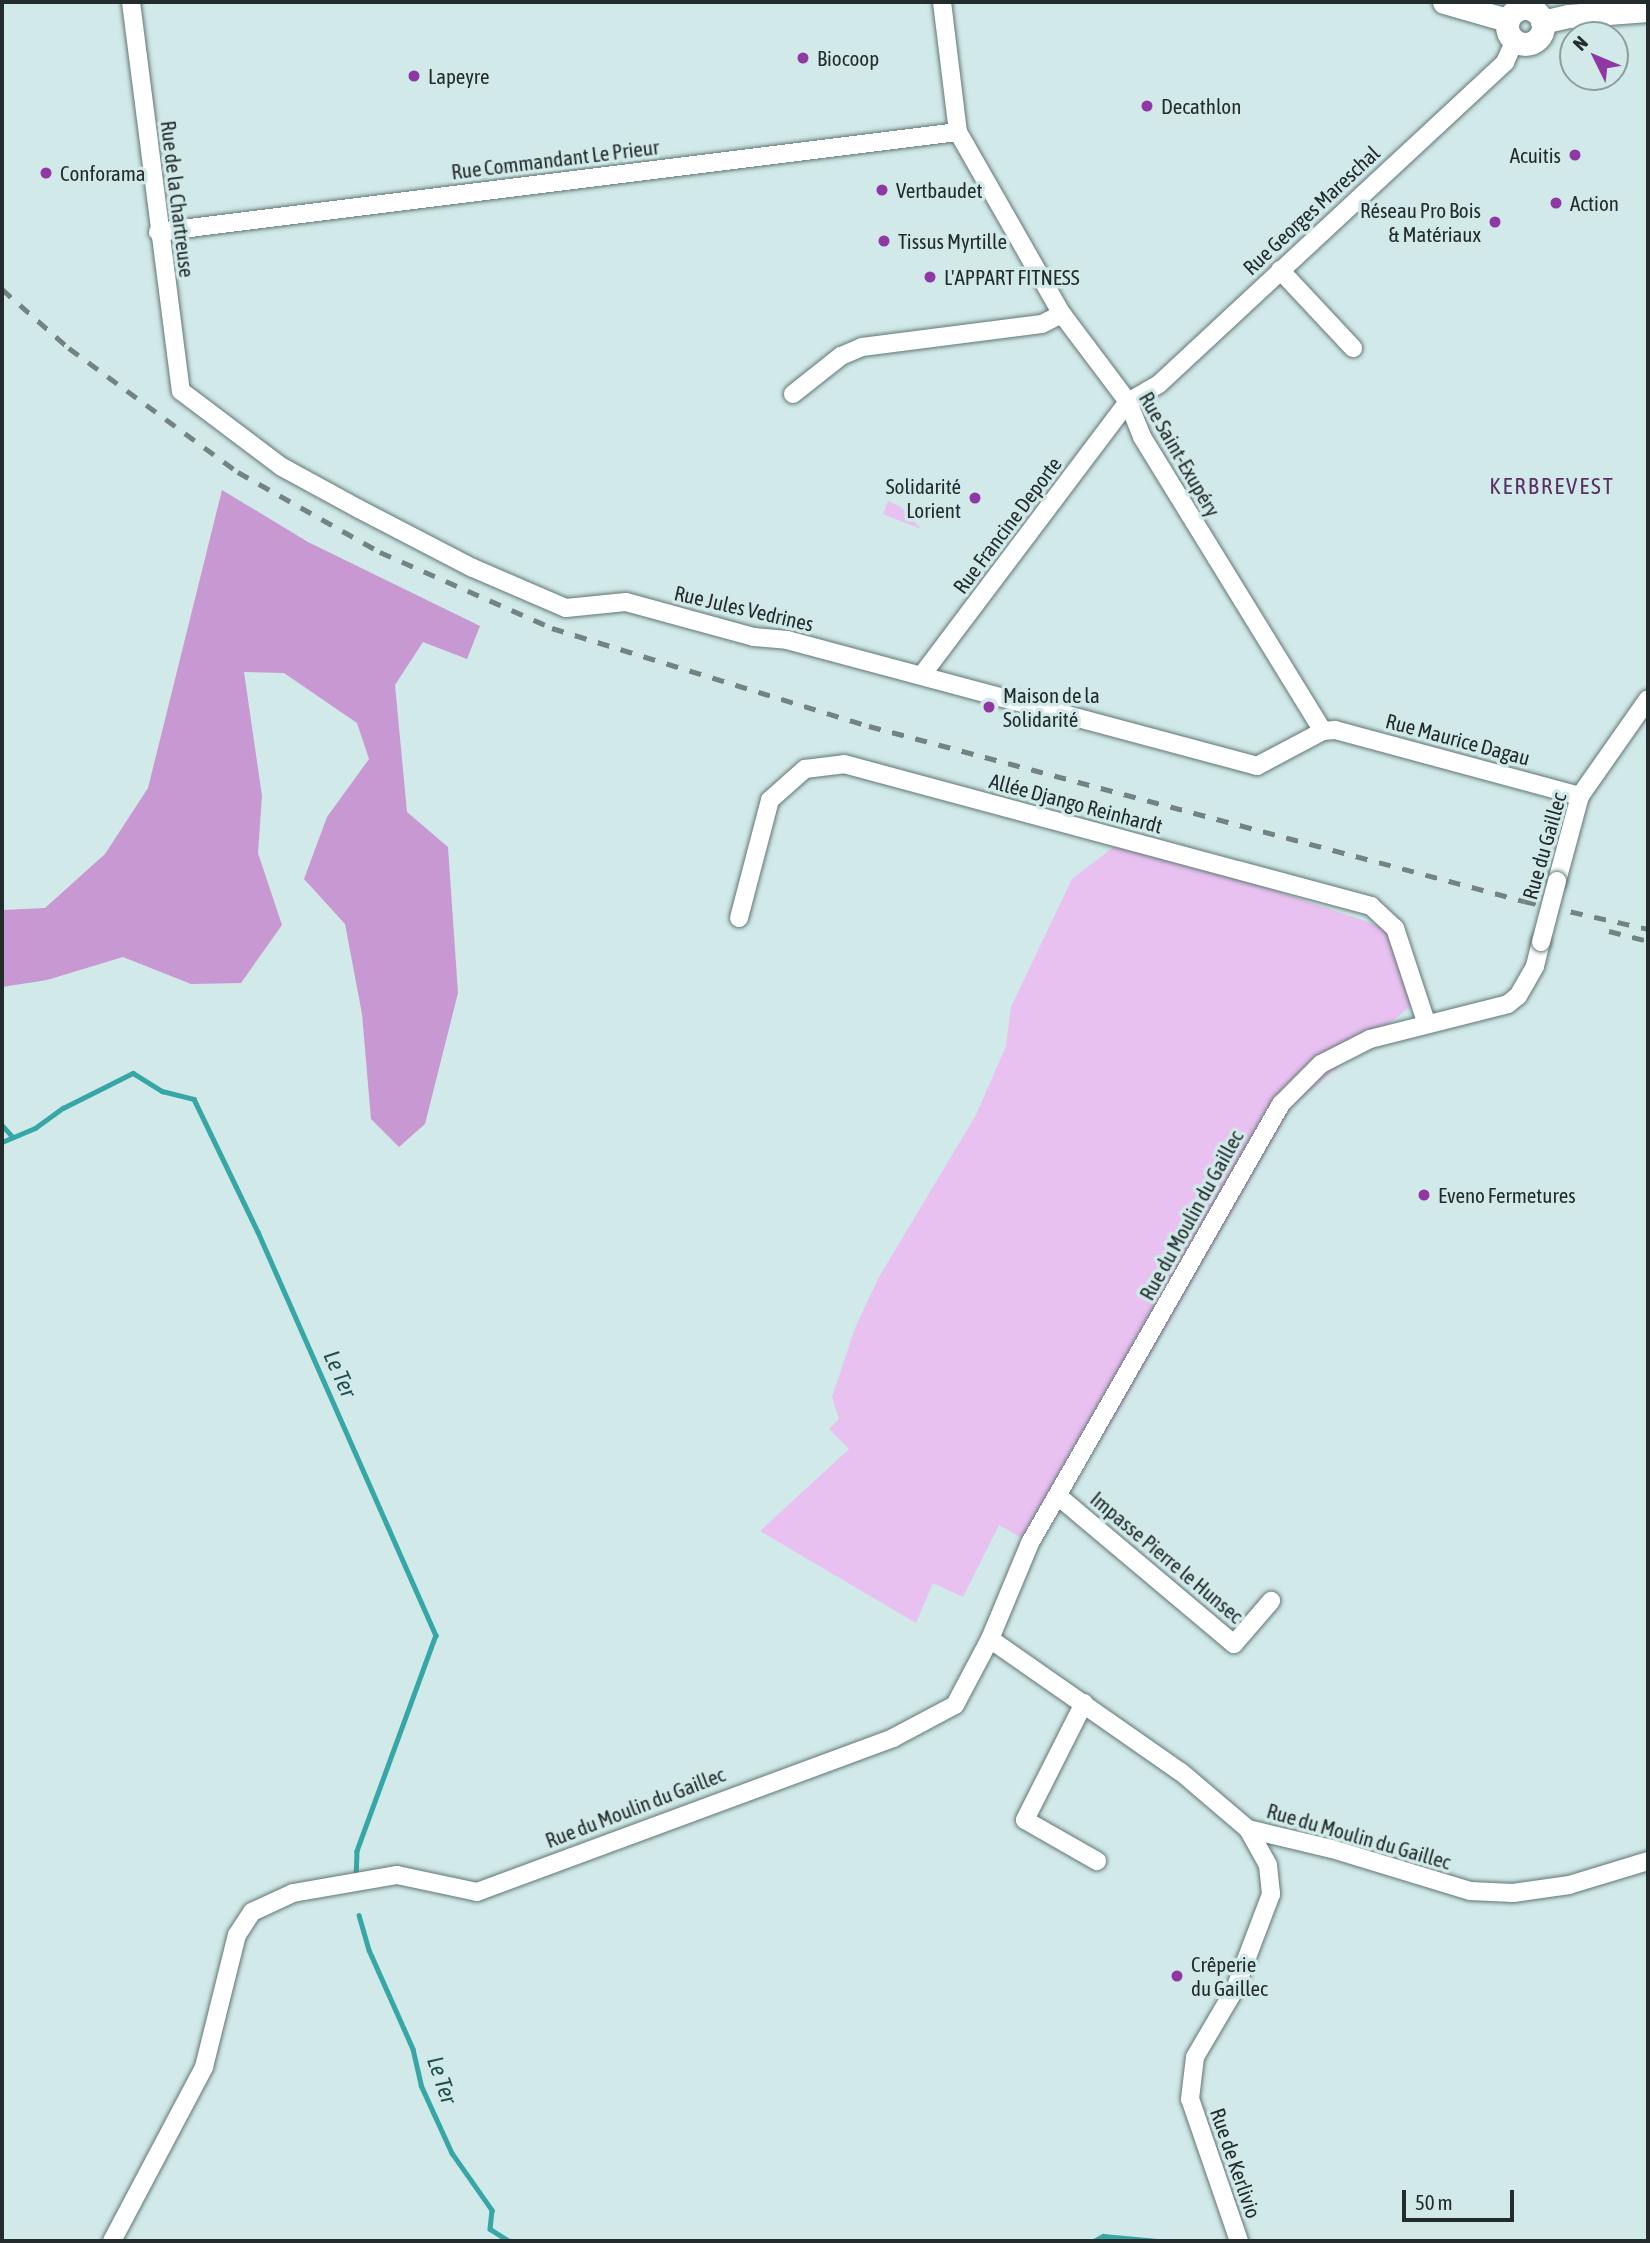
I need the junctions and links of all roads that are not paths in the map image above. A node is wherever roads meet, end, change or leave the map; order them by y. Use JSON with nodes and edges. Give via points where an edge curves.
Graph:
{"nodes":[{"id":1,"x":131,"y":2,"type":"edge"},
{"id":2,"x":942,"y":2,"type":"edge"},
{"id":3,"x":1444,"y":2,"type":"edge"},
{"id":4,"x":1648,"y":10,"type":"edge"},
{"id":5,"x":1511,"y":31,"type":"junction"},
{"id":6,"x":958,"y":132,"type":"junction"},
{"id":7,"x":158,"y":232,"type":"junction"},
{"id":8,"x":1280,"y":270,"type":"junction"},
{"id":9,"x":1062,"y":314,"type":"junction"},
{"id":10,"x":1353,"y":348,"type":"dead end"},
{"id":11,"x":793,"y":394,"type":"dead end"},
{"id":12,"x":188,"y":399,"type":"joint"},
{"id":13,"x":1128,"y":402,"type":"junction"},
{"id":14,"x":922,"y":675,"type":"junction"},
{"id":15,"x":1648,"y":699,"type":"edge"},
{"id":16,"x":1323,"y":730,"type":"junction"},
{"id":17,"x":1580,"y":796,"type":"junction"},
{"id":18,"x":739,"y":918,"type":"dead end"},
{"id":19,"x":1541,"y":942,"type":"joint"},
{"id":20,"x":1426,"y":1022,"type":"junction"},
{"id":21,"x":1058,"y":1496,"type":"junction"},
{"id":22,"x":1271,"y":1601,"type":"dead end"},
{"id":23,"x":990,"y":1639,"type":"junction"},
{"id":24,"x":1084,"y":1703,"type":"junction"},
{"id":25,"x":1248,"y":1829,"type":"junction"},
{"id":26,"x":1097,"y":1861,"type":"dead end"},
{"id":27,"x":1648,"y":1861,"type":"edge"},
{"id":28,"x":112,"y":2241,"type":"edge"},
{"id":29,"x":1239,"y":2241,"type":"edge"}],
"edges":[{"from":1,"to":7,"type":"street","name":"Rue de la Chartreuse"},
{"from":2,"to":6,"type":"street","name":"Rue Saint-Exupéry"},
{"from":3,"to":5,"type":"main road"},
{"from":4,"to":5,"type":"main road","via":[[1542,22],[1526,7],[1514,10]]},
{"from":5,"to":8,"type":"street","name":"Rue Georges Mareschal","via":[[1505,61]]},
{"from":6,"to":7,"type":"street","name":"Rue Commandant Le Prieur"},
{"from":6,"to":9,"type":"street","name":"Rue Saint-Exupéry"},
{"from":7,"to":12,"type":"street","name":"Rue de la Chartreuse","via":[[180,389]]},
{"from":8,"to":10,"type":"street"},
{"from":8,"to":13,"type":"street","name":"Rue Georges Mareschal","via":[[1159,384]]},
{"from":9,"to":11,"type":"street","via":[[1042,324],[862,347],[841,356]]},
{"from":9,"to":13,"type":"street","name":"Rue Saint-Exupéry"},
{"from":12,"to":14,"type":"street","name":"Rue Jules Vedrines","via":[[282,467],[473,568],[566,608],[626,602],[754,638],[788,640]]},
{"from":13,"to":14,"type":"street","name":"Rue Francine Deporte"},
{"from":13,"to":16,"type":"street","name":"Rue Saint-Exupéry","via":[[1149,448]]},
{"from":14,"to":16,"type":"street","name":"Rue Jules Vedrines","via":[[1257,766]]},
{"from":15,"to":17,"type":"street","name":"Rue du Gaillec"},
{"from":16,"to":17,"type":"street","name":"Rue Maurice Dagau"},
{"from":17,"to":19,"type":"street","name":"Rue du Gaillec","bridge":true},
{"from":18,"to":20,"type":"street","name":"Allée Django Reinhardt","via":[[770,800],[805,769],[844,764],[1371,906],[1395,928]]},
{"from":19,"to":20,"type":"street","name":"Rue du Moulin du Gaillec","via":[[1535,966],[1518,996],[1496,1009]]},
{"from":20,"to":21,"type":"street","name":"Rue du Moulin du Gaillec","via":[[1335,1055],[1281,1104]]},
{"from":21,"to":22,"type":"street","name":"Impasse Pierre le Hunsec","via":[[1234,1644]]},
{"from":21,"to":23,"type":"street","name":"Rue du Moulin du Gaillec","via":[[1030,1543]]},
{"from":23,"to":24,"type":"street","name":"Rue du Moulin du Gaillec"},
{"from":23,"to":28,"type":"street","name":"Rue du Moulin du Gaillec","via":[[955,1704],[893,1738],[477,1892],[397,1875],[293,1893],[252,1912],[237,1935],[204,2067]]},
{"from":24,"to":25,"type":"street","name":"Rue du Moulin du Gaillec","via":[[1181,1772]]},
{"from":24,"to":26,"type":"street","via":[[1025,1820]]},
{"from":25,"to":27,"type":"street","name":"Rue du Moulin du Gaillec","via":[[1470,1891],[1513,1893],[1569,1885]]},
{"from":25,"to":29,"type":"street","name":"Rue de Kerlivio","via":[[1268,1865],[1271,1894],[1234,1989],[1195,2057],[1189,2099]]}]}
